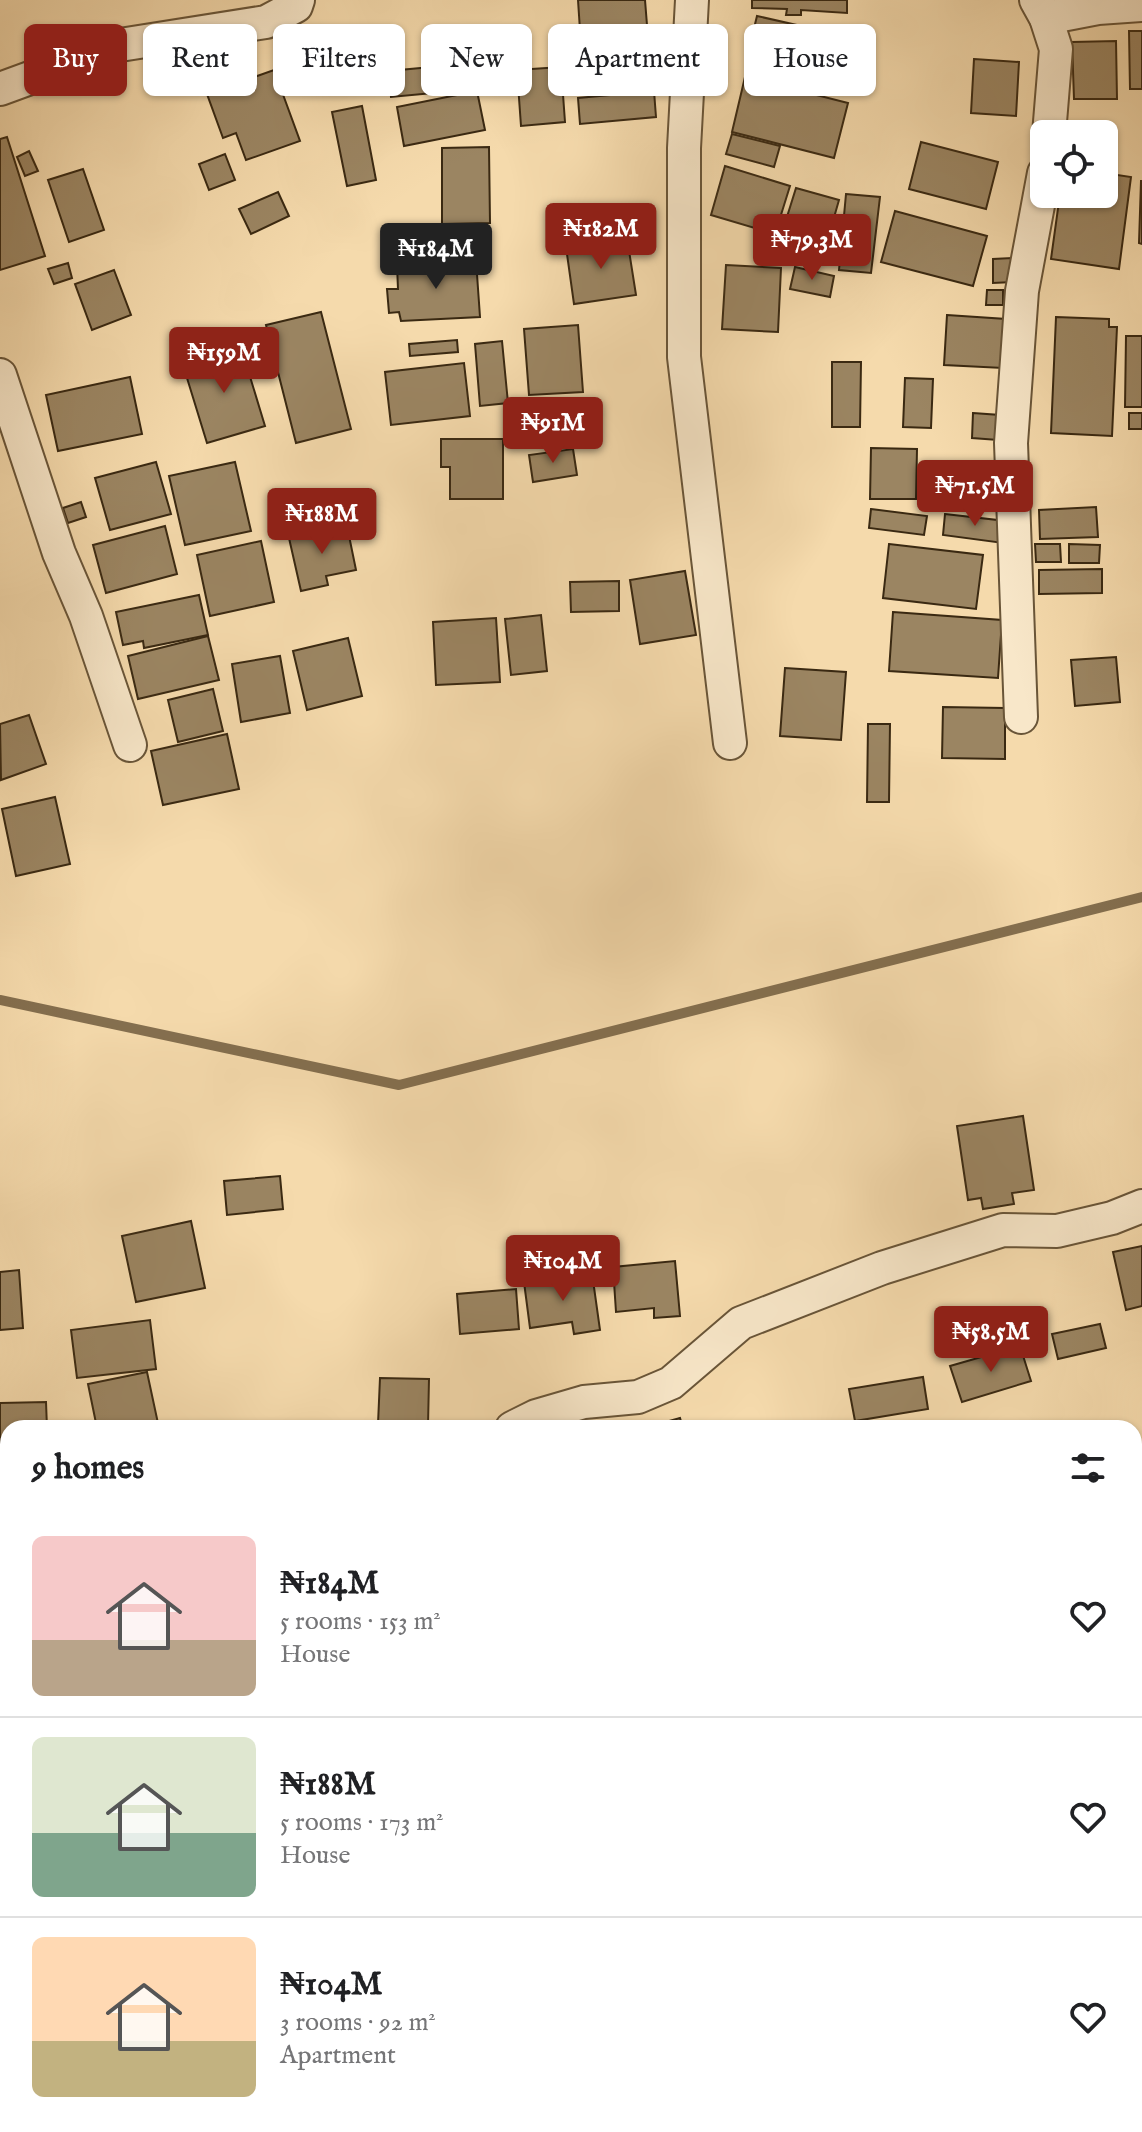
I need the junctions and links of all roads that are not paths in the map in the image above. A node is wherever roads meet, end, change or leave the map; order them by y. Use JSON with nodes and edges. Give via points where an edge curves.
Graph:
{"nodes":[{"id":1,"x":298,"y":0,"type":"edge"},
{"id":2,"x":692,"y":0,"type":"edge"},
{"id":3,"x":1142,"y":5,"type":"edge"},
{"id":4,"x":1041,"y":9,"type":"edge"},
{"id":5,"x":0,"y":89,"type":"edge"},
{"id":6,"x":1050,"y":120,"type":"edge"},
{"id":7,"x":1037,"y":208,"type":"edge"},
{"id":8,"x":0,"y":375,"type":"edge"},
{"id":9,"x":1021,"y":717,"type":"dead end"},
{"id":10,"x":730,"y":743,"type":"dead end"},
{"id":11,"x":130,"y":745,"type":"dead end"},
{"id":12,"x":1142,"y":1206,"type":"edge"},
{"id":13,"x":528,"y":1420,"type":"edge"}],
"edges":[{"from":1,"to":5,"type":"street","via":[[266,22],[120,45]]},
{"from":2,"to":10,"type":"street","via":[[684,148],[684,357]]},
{"from":3,"to":4,"type":"street"},
{"from":4,"to":6,"type":"street","via":[[1056,49]]},
{"from":7,"to":9,"type":"street","via":[[1022,291],[1011,443]]},
{"from":8,"to":11,"type":"street"},
{"from":12,"to":13,"type":"street","via":[[1057,1231],[1003,1230],[882,1268],[741,1323],[671,1383],[638,1397],[584,1402]]}]}
